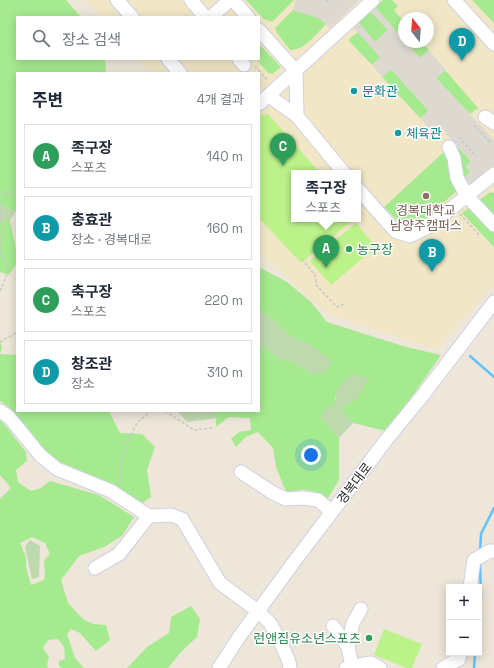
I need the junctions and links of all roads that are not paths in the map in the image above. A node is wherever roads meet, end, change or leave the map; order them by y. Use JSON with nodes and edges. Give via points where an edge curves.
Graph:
{"nodes":[{"id":1,"x":117,"y":0,"type":"edge"},
{"id":2,"x":191,"y":0,"type":"edge"},
{"id":3,"x":232,"y":0,"type":"edge"},
{"id":4,"x":373,"y":0,"type":"edge"},
{"id":5,"x":454,"y":0,"type":"edge"},
{"id":6,"x":131,"y":16,"type":"edge"},
{"id":7,"x":204,"y":16,"type":"edge"},
{"id":8,"x":212,"y":16,"type":"edge"},
{"id":9,"x":247,"y":16,"type":"edge"},
{"id":10,"x":260,"y":31,"type":"edge"},
{"id":11,"x":494,"y":44,"type":"edge"},
{"id":12,"x":169,"y":60,"type":"edge"},
{"id":13,"x":296,"y":71,"type":"junction"},
{"id":14,"x":179,"y":72,"type":"edge"},
{"id":15,"x":268,"y":97,"type":"edge"},
{"id":16,"x":297,"y":116,"type":"junction"},
{"id":17,"x":449,"y":147,"type":"dead end"},
{"id":18,"x":342,"y":170,"type":"edge"},
{"id":19,"x":494,"y":175,"type":"edge"},
{"id":20,"x":361,"y":192,"type":"edge"},
{"id":21,"x":467,"y":196,"type":"junction"},
{"id":22,"x":494,"y":226,"type":"edge"},
{"id":23,"x":494,"y":302,"type":"edge"},
{"id":24,"x":0,"y":411,"type":"edge"},
{"id":25,"x":241,"y":472,"type":"dead end"},
{"id":26,"x":332,"y":512,"type":"junction"},
{"id":27,"x":149,"y":516,"type":"junction"},
{"id":28,"x":490,"y":552,"type":"edge"},
{"id":29,"x":95,"y":568,"type":"dead end"},
{"id":30,"x":470,"y":584,"type":"edge"},
{"id":31,"x":361,"y":609,"type":"dead end"},
{"id":32,"x":258,"y":611,"type":"junction"},
{"id":33,"x":333,"y":626,"type":"dead end"},
{"id":34,"x":348,"y":647,"type":"junction"},
{"id":35,"x":460,"y":656,"type":"edge"},
{"id":36,"x":349,"y":667,"type":"edge"},
{"id":37,"x":219,"y":668,"type":"edge"},
{"id":38,"x":290,"y":668,"type":"edge"},
{"id":39,"x":380,"y":668,"type":"edge"},
{"id":40,"x":443,"y":668,"type":"edge"}],
"edges":[{"from":1,"to":6,"type":"street"},
{"from":2,"to":7,"type":"street"},
{"from":3,"to":8,"type":"street"},
{"from":3,"to":9,"type":"street"},
{"from":4,"to":13,"type":"street"},
{"from":5,"to":11,"type":"street"},
{"from":10,"to":13,"type":"street"},
{"from":12,"to":14,"type":"street"},
{"from":13,"to":15,"type":"street"},
{"from":13,"to":16,"type":"street"},
{"from":15,"to":16,"type":"street"},
{"from":16,"to":18,"type":"street"},
{"from":17,"to":21,"type":"street","via":[[454,158],[457,178]]},
{"from":19,"to":21,"type":"street"},
{"from":20,"to":21,"type":"street","via":[[396,231],[410,236],[428,228]]},
{"from":21,"to":22,"type":"street"},
{"from":23,"to":26,"type":"street","name":"경복대로"},
{"from":24,"to":27,"type":"street","via":[[9,417],[40,455],[57,469],[120,495]]},
{"from":25,"to":26,"type":"street","via":[[286,499],[318,500]]},
{"from":26,"to":32,"type":"street","name":"경복대로"},
{"from":27,"to":29,"type":"street","via":[[120,554]]},
{"from":27,"to":32,"type":"street","via":[[171,515],[182,519],[220,583]]},
{"from":28,"to":30,"type":"street","via":[[474,560]]},
{"from":31,"to":34,"type":"street","via":[[353,623]]},
{"from":32,"to":37,"type":"street","name":"경복대로"},
{"from":32,"to":38,"type":"street","via":[[270,623]]},
{"from":33,"to":34,"type":"street"},
{"from":34,"to":36,"type":"street"},
{"from":35,"to":40,"type":"street","via":[[459,659]]},
{"from":36,"to":39,"type":"street","via":[[371,663]]}]}
